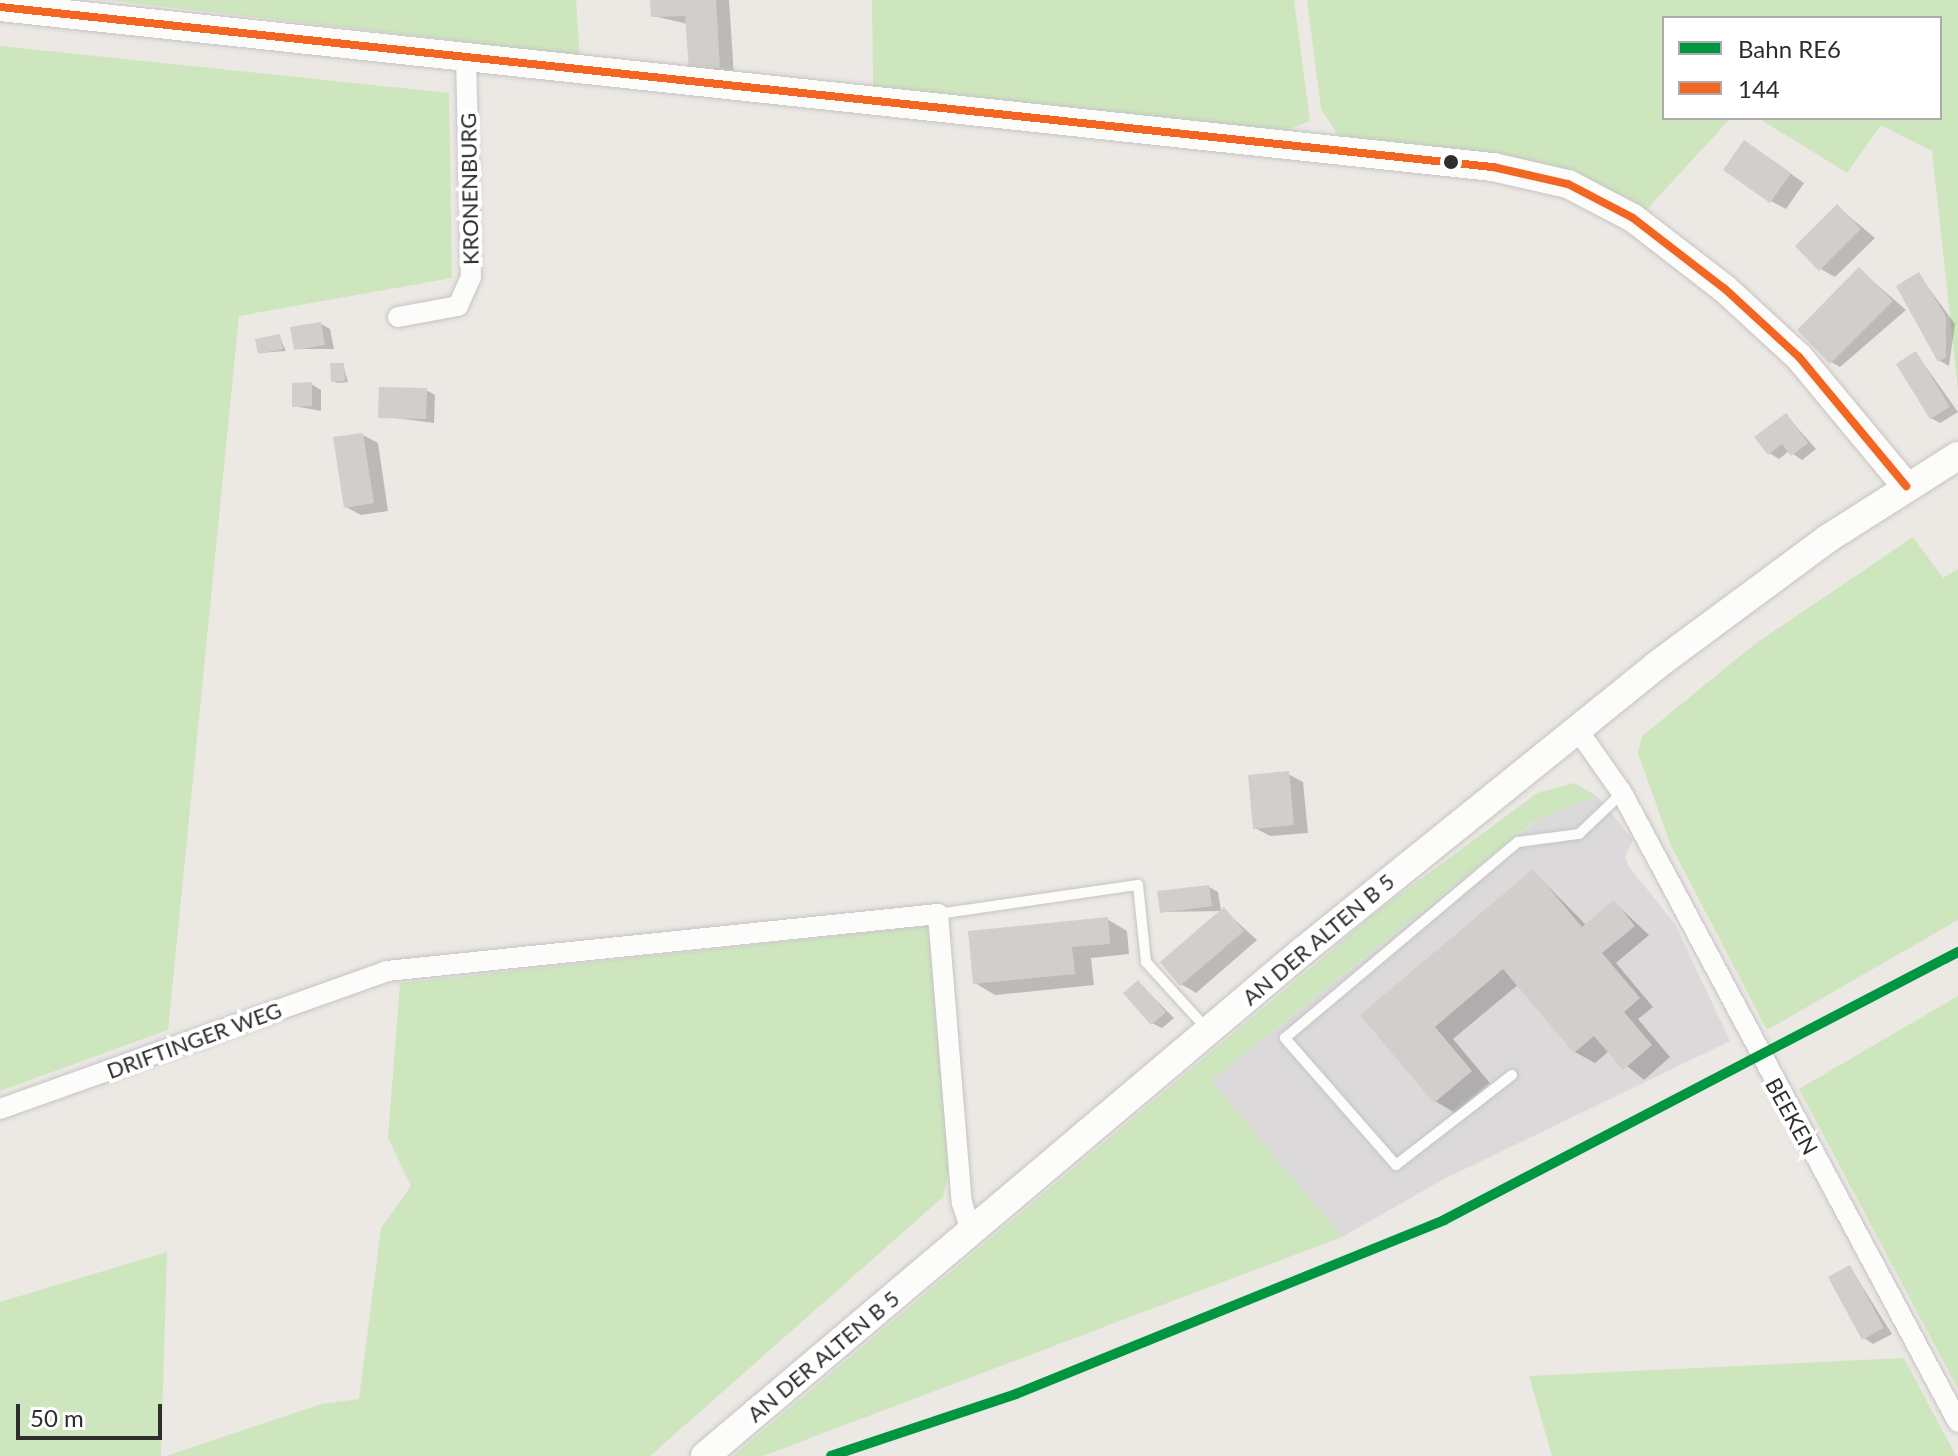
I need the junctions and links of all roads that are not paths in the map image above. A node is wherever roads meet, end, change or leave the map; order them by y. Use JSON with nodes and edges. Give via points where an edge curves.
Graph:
{"nodes":[{"id":1,"x":0,"y":7,"type":"edge"},
{"id":2,"x":466,"y":57,"type":"junction"},
{"id":3,"x":398,"y":317,"type":"dead end"},
{"id":4,"x":1958,"y":456,"type":"edge"},
{"id":5,"x":1906,"y":486,"type":"junction"},
{"id":6,"x":1577,"y":729,"type":"junction"},
{"id":7,"x":1622,"y":793,"type":"junction"},
{"id":8,"x":938,"y":914,"type":"junction"},
{"id":9,"x":1208,"y":1031,"type":"junction"},
{"id":10,"x":1512,"y":1075,"type":"dead end"},
{"id":11,"x":0,"y":1109,"type":"edge"},
{"id":12,"x":971,"y":1230,"type":"junction"},
{"id":13,"x":1958,"y":1422,"type":"edge"},
{"id":14,"x":705,"y":1456,"type":"edge"}],
"edges":[{"from":1,"to":2,"type":"main road"},
{"from":2,"to":3,"type":"street","name":"KRONENBURG","via":[[471,277],[458,306]]},
{"from":2,"to":5,"type":"main road","via":[[1493,167],[1568,184],[1633,218],[1799,357]]},
{"from":4,"to":5,"type":"main road","name":"AN DER ALTEN B 5"},
{"from":5,"to":6,"type":"main road","name":"AN DER ALTEN B 5","via":[[1785,568]]},
{"from":6,"to":7,"type":"street","name":"BEEKEN"},
{"from":6,"to":9,"type":"main road","name":"AN DER ALTEN B 5"},
{"from":7,"to":10,"type":"lane","via":[[1579,834],[1518,842],[1285,1038],[1396,1165]]},
{"from":7,"to":13,"type":"street","name":"BEEKEN"},
{"from":8,"to":9,"type":"lane","via":[[1138,885],[1146,962]]},
{"from":8,"to":11,"type":"street","name":"DRIFTINGER WEG","via":[[387,971]]},
{"from":8,"to":12,"type":"street","via":[[962,1203]]},
{"from":9,"to":12,"type":"main road","name":"AN DER ALTEN B 5"},
{"from":12,"to":14,"type":"main road","name":"AN DER ALTEN B 5"}]}
